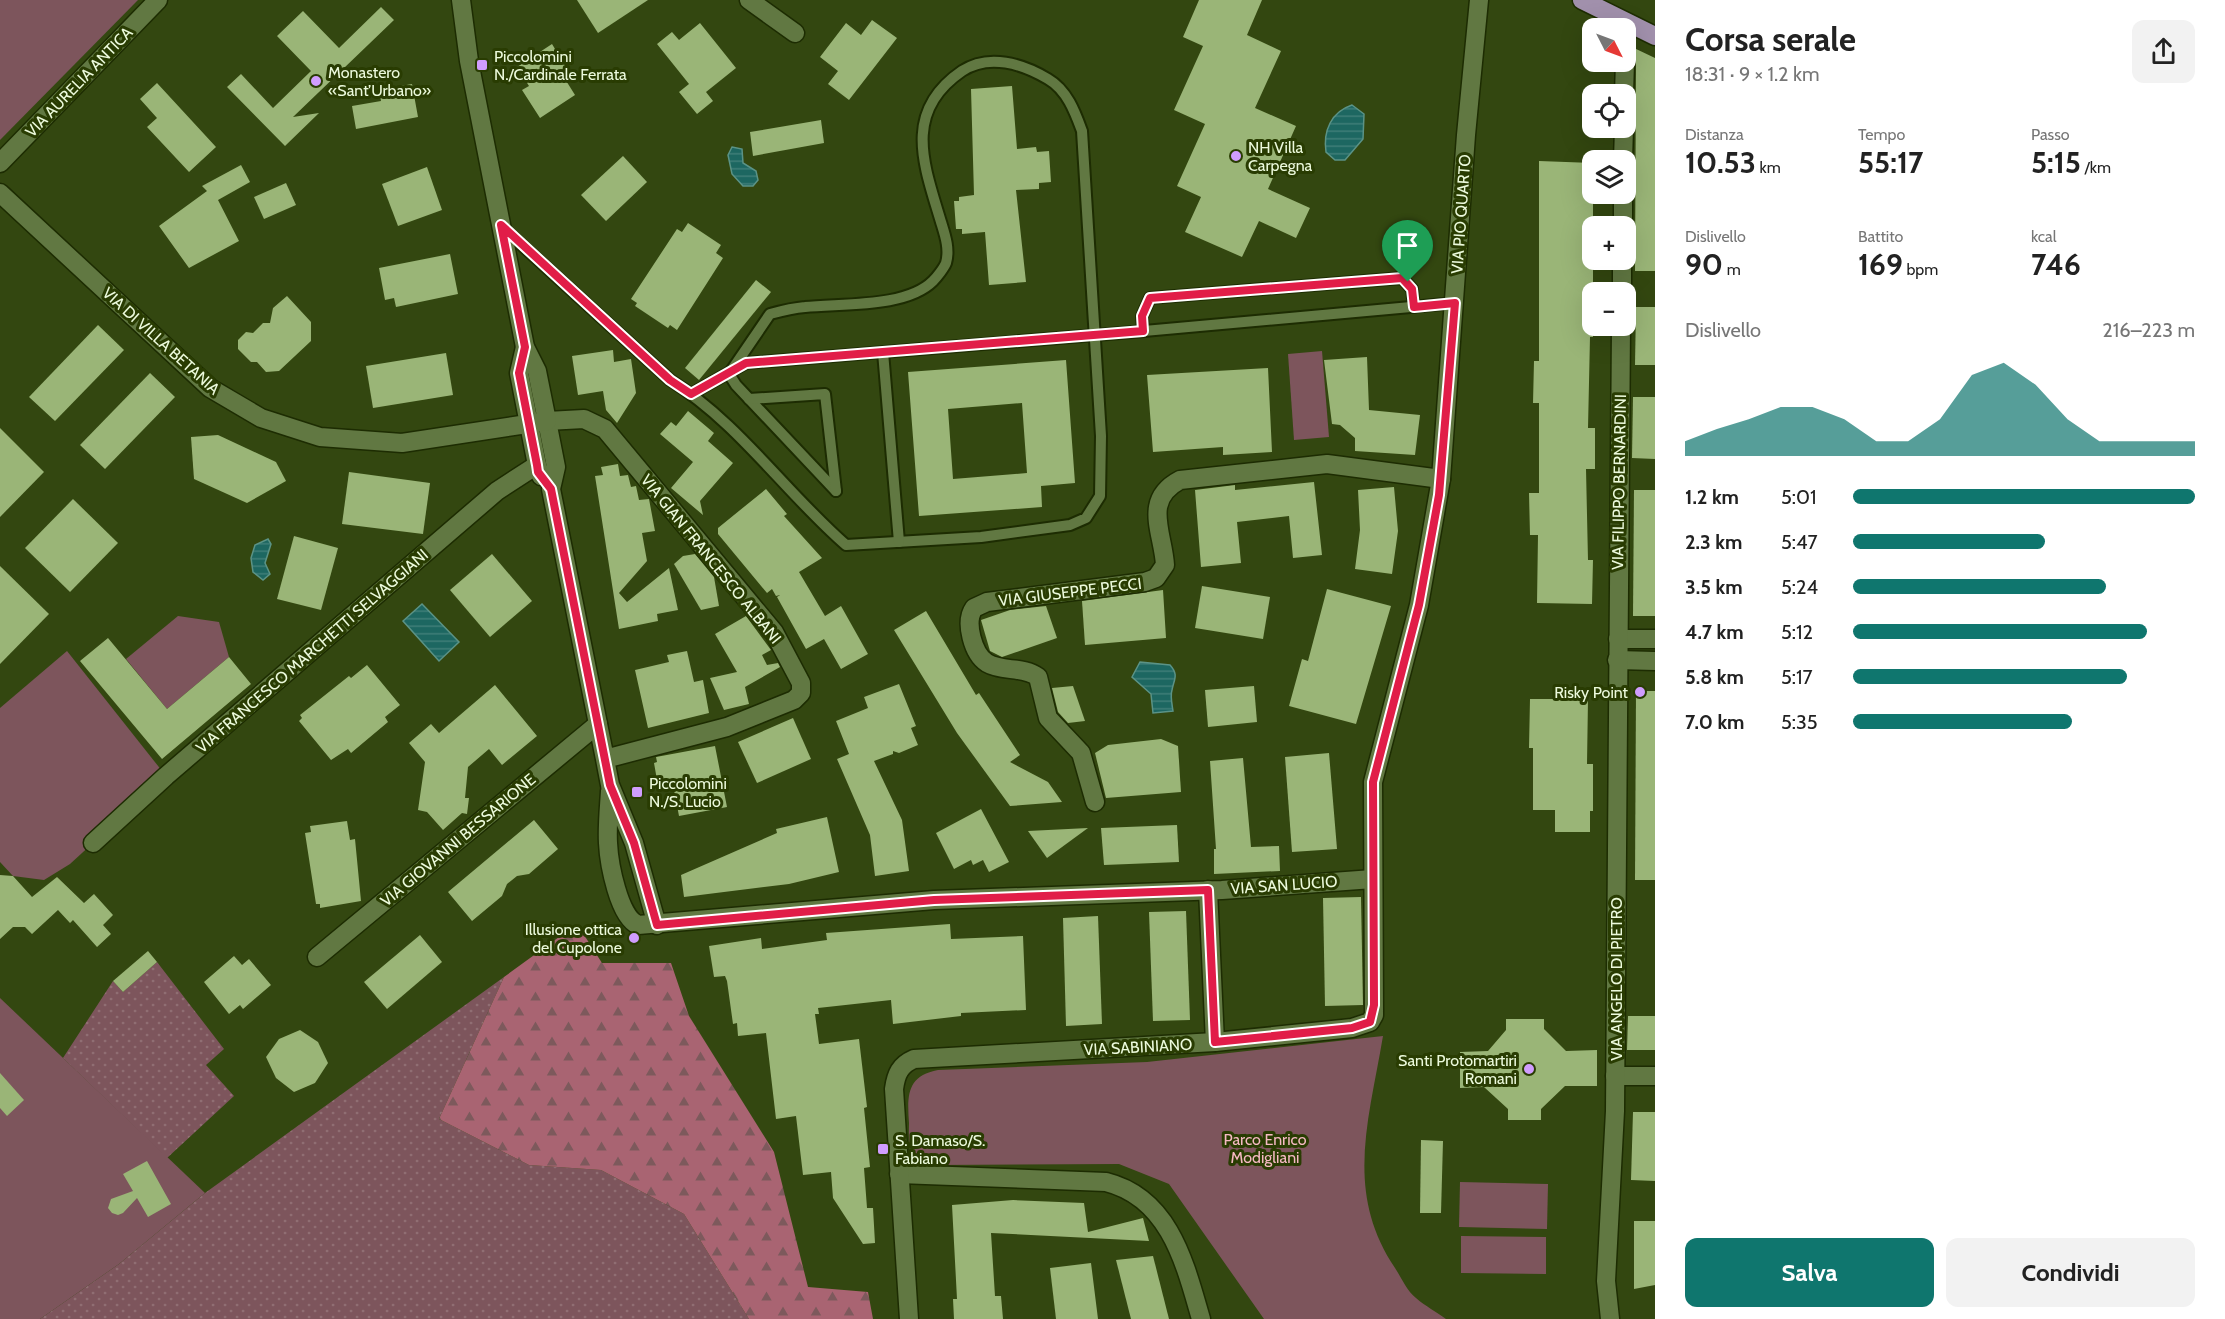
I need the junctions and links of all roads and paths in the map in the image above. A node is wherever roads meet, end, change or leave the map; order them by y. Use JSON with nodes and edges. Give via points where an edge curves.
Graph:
{"nodes":[{"id":1,"x":158,"y":0,"type":"edge"},
{"id":2,"x":749,"y":0,"type":"edge"},
{"id":3,"x":1479,"y":0,"type":"edge"},
{"id":4,"x":1582,"y":0,"type":"edge"},
{"id":5,"x":459,"y":5,"type":"edge"},
{"id":6,"x":1613,"y":18,"type":"edge"},
{"id":7,"x":1636,"y":29,"type":"edge"},
{"id":8,"x":795,"y":33,"type":"dead end"},
{"id":9,"x":1655,"y":36,"type":"edge"},
{"id":10,"x":0,"y":163,"type":"edge"},
{"id":11,"x":0,"y":193,"type":"edge"},
{"id":12,"x":501,"y":225,"type":"junction"},
{"id":13,"x":1455,"y":303,"type":"junction"},
{"id":14,"x":1414,"y":307,"type":"junction"},
{"id":15,"x":1143,"y":331,"type":"junction"},
{"id":16,"x":1093,"y":334,"type":"junction"},
{"id":17,"x":1622,"y":336,"type":"edge"},
{"id":18,"x":525,"y":347,"type":"junction"},
{"id":19,"x":883,"y":352,"type":"junction"},
{"id":20,"x":729,"y":374,"type":"junction"},
{"id":21,"x":691,"y":394,"type":"junction"},
{"id":22,"x":749,"y":399,"type":"junction"},
{"id":23,"x":547,"y":421,"type":"junction"},
{"id":24,"x":528,"y":423,"type":"junction"},
{"id":25,"x":537,"y":465,"type":"junction"},
{"id":26,"x":1442,"y":478,"type":"junction"},
{"id":27,"x":551,"y":489,"type":"junction"},
{"id":28,"x":899,"y":542,"type":"junction"},
{"id":29,"x":1618,"y":639,"type":"junction"},
{"id":30,"x":1655,"y":639,"type":"edge"},
{"id":31,"x":1617,"y":660,"type":"junction"},
{"id":32,"x":1655,"y":661,"type":"edge"},
{"id":33,"x":598,"y":724,"type":"junction"},
{"id":34,"x":605,"y":759,"type":"junction"},
{"id":35,"x":610,"y":785,"type":"junction"},
{"id":36,"x":1095,"y":802,"type":"dead end"},
{"id":37,"x":93,"y":843,"type":"dead end"},
{"id":38,"x":1373,"y":879,"type":"junction"},
{"id":39,"x":1208,"y":890,"type":"junction"},
{"id":40,"x":657,"y":925,"type":"junction"},
{"id":41,"x":317,"y":957,"type":"dead end"},
{"id":42,"x":1362,"y":1026,"type":"joint"},
{"id":43,"x":1215,"y":1042,"type":"junction"},
{"id":44,"x":1615,"y":1076,"type":"junction"},
{"id":45,"x":1655,"y":1076,"type":"edge"},
{"id":46,"x":899,"y":1174,"type":"junction"},
{"id":47,"x":909,"y":1319,"type":"edge"},
{"id":48,"x":1201,"y":1319,"type":"edge"},
{"id":49,"x":1610,"y":1319,"type":"edge"}],
"edges":[{"from":1,"to":10,"type":"street","name":"VIA AURELIA ANTICA"},
{"from":2,"to":8,"type":"street"},
{"from":3,"to":13,"type":"street","name":"VIA PIO QUARTO"},
{"from":4,"to":6,"type":"main road"},
{"from":5,"to":12,"type":"street"},
{"from":7,"to":9,"type":"main road"},
{"from":11,"to":24,"type":"street","name":"VIA DI VILLA BETANIA","via":[[210,388],[261,418],[320,437],[402,443]]},
{"from":12,"to":18,"type":"street"},
{"from":12,"to":21,"type":"lane","via":[[670,380]]},
{"from":13,"to":14,"type":"lane"},
{"from":13,"to":26,"type":"street","name":"VIA PIO QUARTO"},
{"from":14,"to":15,"type":"lane"},
{"from":14,"to":15,"type":"lane","via":[[1412,289],[1402,278],[1150,298],[1142,316]]},
{"from":15,"to":16,"type":"lane"},
{"from":16,"to":19,"type":"lane"},
{"from":16,"to":20,"type":"lane","via":[[1082,131],[1073,109],[1052,81],[1022,65],[987,63],[968,67],[950,80],[928,109],[922,128],[923,163],[947,245],[946,263],[932,282],[893,300],[803,307],[770,314]]},
{"from":16,"to":28,"type":"lane","via":[[1101,436],[1100,496],[1086,518],[1070,525],[1004,534]]},
{"from":17,"to":29,"type":"street","name":"VIA FILIPPO BERNARDINI"},
{"from":18,"to":23,"type":"street","via":[[537,371]]},
{"from":18,"to":24,"type":"street","via":[[519,373]]},
{"from":19,"to":20,"type":"lane","via":[[746,363]]},
{"from":19,"to":28,"type":"lane"},
{"from":20,"to":21,"type":"lane"},
{"from":20,"to":22,"type":"lane"},
{"from":21,"to":28,"type":"lane","via":[[770,466],[846,545]]},
{"from":22,"to":22,"type":"lane","via":[[825,394],[836,491],[788,441]]},
{"from":23,"to":24,"type":"street","name":"VIA DI VILLA BETANIA"},
{"from":23,"to":27,"type":"street","via":[[556,467]]},
{"from":23,"to":34,"type":"street","name":"VIA GIAN FRANCESCO ALBANI","via":[[584,419],[605,429],[774,632],[801,683],[801,693],[794,700],[727,727]]},
{"from":24,"to":25,"type":"street"},
{"from":25,"to":27,"type":"street"},
{"from":25,"to":37,"type":"street","name":"VIA FRANCESCO MARCHETTI SELVAGGIANI","via":[[497,491]]},
{"from":26,"to":36,"type":"street","name":"VIA GIUSEPPE PECCI","via":[[1327,464],[1180,480],[1164,490],[1157,507],[1165,565],[1156,578],[987,602],[974,608],[968,621],[970,634],[984,659],[989,664],[1038,676],[1047,718],[1081,753]]},
{"from":26,"to":38,"type":"street","name":"VIA PIO QUARTO","via":[[1419,605],[1373,782]]},
{"from":27,"to":33,"type":"street"},
{"from":29,"to":30,"type":"street"},
{"from":29,"to":31,"type":"street","name":"VIA ANGELO DI PIETRO"},
{"from":31,"to":32,"type":"street"},
{"from":31,"to":44,"type":"street","name":"VIA ANGELO DI PIETRO"},
{"from":33,"to":34,"type":"street"},
{"from":33,"to":41,"type":"street","name":"VIA GIOVANNI BESSARIONE"},
{"from":34,"to":35,"type":"street"},
{"from":35,"to":40,"type":"street","via":[[634,843]]},
{"from":35,"to":40,"type":"street","name":"VIA SAN LUCIO","via":[[608,845],[622,908],[635,924]]},
{"from":38,"to":39,"type":"street","name":"VIA SAN LUCIO"},
{"from":38,"to":42,"type":"street","name":"VIA PIO QUARTO","via":[[1374,1015]]},
{"from":39,"to":40,"type":"street","name":"VIA SAN LUCIO","via":[[934,900]]},
{"from":39,"to":43,"type":"street"},
{"from":42,"to":43,"type":"street","name":"VIA SABINIANO"},
{"from":43,"to":46,"type":"street","name":"VIA SABINIANO","via":[[914,1059],[900,1069],[894,1089]]},
{"from":44,"to":45,"type":"street"},
{"from":44,"to":49,"type":"street","name":"VIA ANGELO DI PIETRO","via":[[1606,1249]]},
{"from":46,"to":47,"type":"street"},
{"from":46,"to":48,"type":"street","via":[[1106,1182],[1123,1187],[1144,1200],[1172,1234]]}]}
